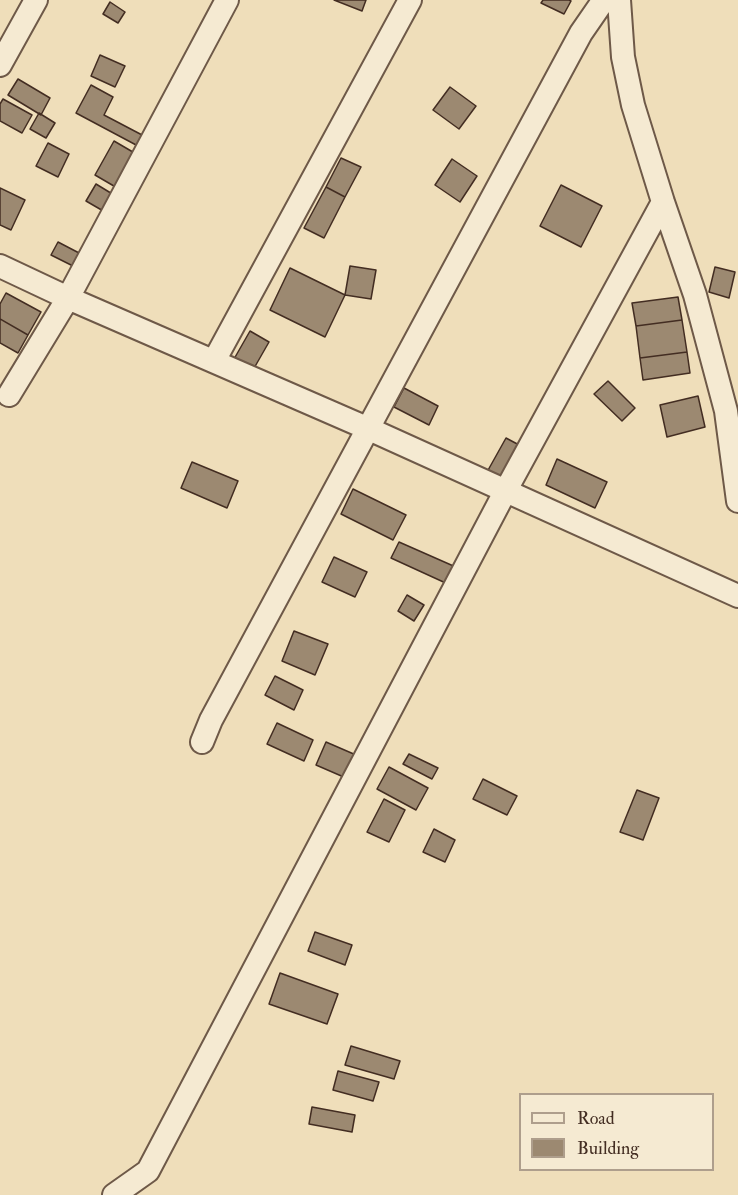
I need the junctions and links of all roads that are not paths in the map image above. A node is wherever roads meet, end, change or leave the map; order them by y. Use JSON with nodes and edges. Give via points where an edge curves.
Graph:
{"nodes":[{"id":1,"x":36,"y":0,"type":"edge"},
{"id":2,"x":227,"y":0,"type":"edge"},
{"id":3,"x":410,"y":0,"type":"edge"},
{"id":4,"x":608,"y":0,"type":"edge"},
{"id":5,"x":619,"y":0,"type":"edge"},
{"id":6,"x":0,"y":65,"type":"edge"},
{"id":7,"x":663,"y":202,"type":"junction"},
{"id":8,"x":0,"y":266,"type":"edge"},
{"id":9,"x":68,"y":298,"type":"junction"},
{"id":10,"x":214,"y":361,"type":"junction"},
{"id":11,"x":9,"y":395,"type":"dead end"},
{"id":12,"x":369,"y":429,"type":"junction"},
{"id":13,"x":506,"y":490,"type":"junction"},
{"id":14,"x":738,"y":501,"type":"edge"},
{"id":15,"x":738,"y":596,"type":"edge"},
{"id":16,"x":202,"y":742,"type":"dead end"},
{"id":17,"x":114,"y":1195,"type":"edge"}],
"edges":[{"from":1,"to":6,"type":"street"},
{"from":2,"to":9,"type":"street"},
{"from":3,"to":10,"type":"street"},
{"from":4,"to":12,"type":"street","via":[[581,33]]},
{"from":5,"to":7,"type":"street","via":[[622,57]]},
{"from":7,"to":13,"type":"street"},
{"from":7,"to":14,"type":"street","via":[[695,295],[726,411]]},
{"from":8,"to":9,"type":"street"},
{"from":9,"to":10,"type":"street"},
{"from":9,"to":11,"type":"street"},
{"from":10,"to":12,"type":"street"},
{"from":12,"to":13,"type":"street"},
{"from":12,"to":16,"type":"street"},
{"from":13,"to":15,"type":"street"},
{"from":13,"to":17,"type":"street","via":[[148,1171]]}]}
